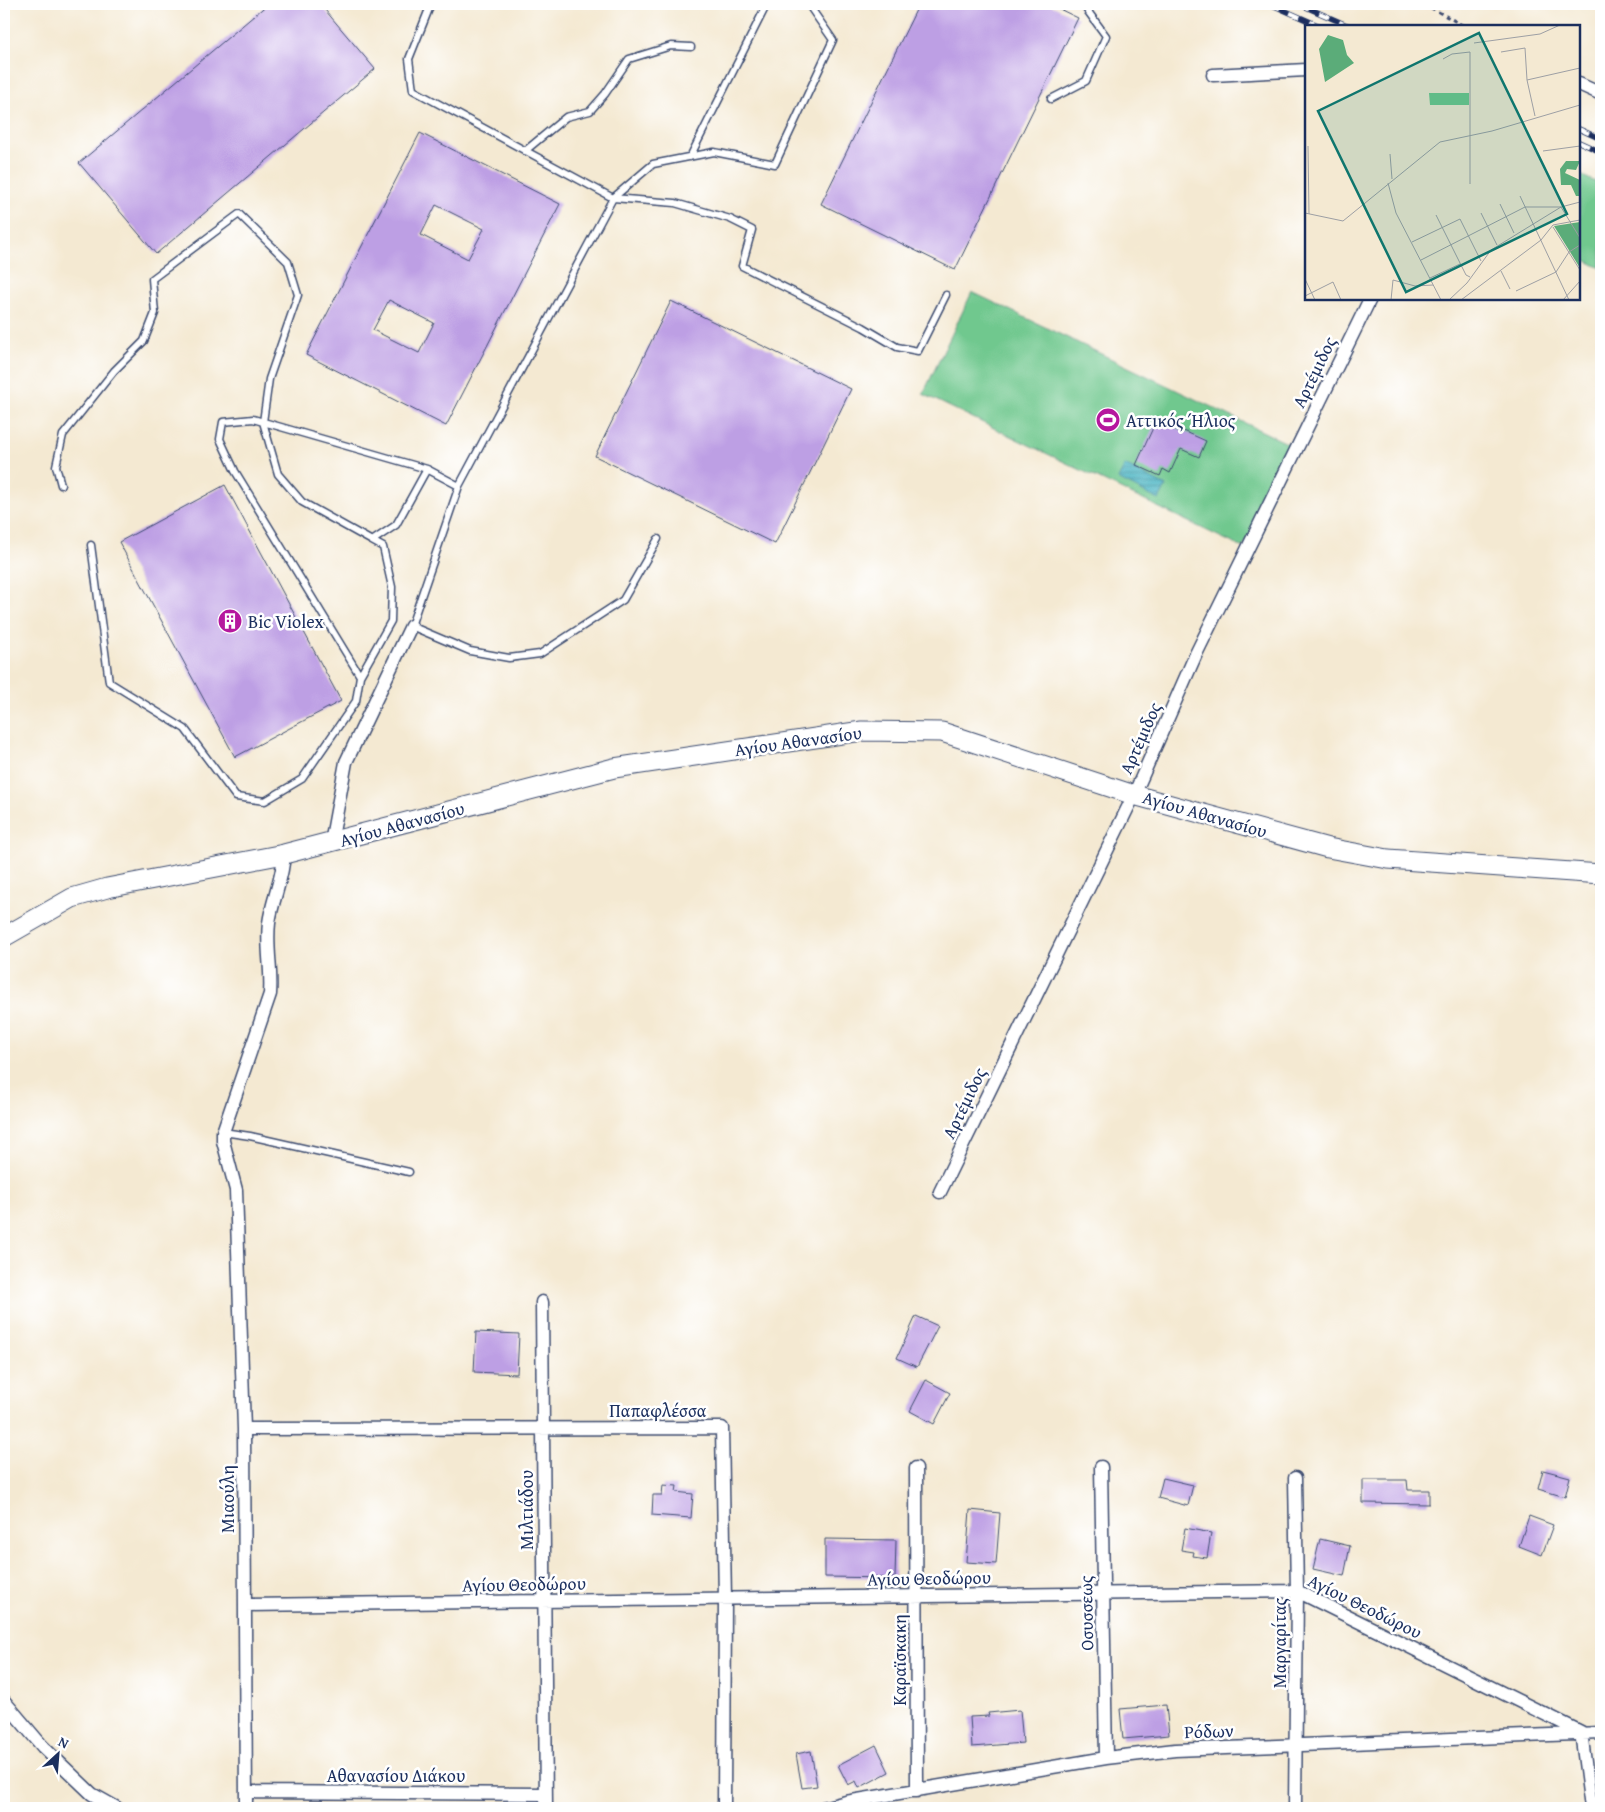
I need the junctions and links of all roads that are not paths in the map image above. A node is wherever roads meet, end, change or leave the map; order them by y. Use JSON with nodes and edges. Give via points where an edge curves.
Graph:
{"nodes":[{"id":1,"x":431,"y":4,"type":"edge"},
{"id":2,"x":767,"y":4,"type":"edge"},
{"id":3,"x":808,"y":4,"type":"edge"},
{"id":4,"x":1080,"y":4,"type":"edge"},
{"id":5,"x":691,"y":47,"type":"dead end"},
{"id":6,"x":1305,"y":70,"type":"edge"},
{"id":7,"x":1213,"y":75,"type":"dead end"},
{"id":8,"x":1580,"y":84,"type":"edge"},
{"id":9,"x":1601,"y":94,"type":"edge"},
{"id":10,"x":1051,"y":100,"type":"dead end"},
{"id":11,"x":525,"y":151,"type":"junction"},
{"id":12,"x":690,"y":157,"type":"junction"},
{"id":13,"x":613,"y":198,"type":"junction"},
{"id":14,"x":946,"y":295,"type":"dead end"},
{"id":15,"x":1370,"y":300,"type":"edge"},
{"id":16,"x":263,"y":422,"type":"junction"},
{"id":17,"x":427,"y":470,"type":"junction"},
{"id":18,"x":61,"y":485,"type":"dead end"},
{"id":19,"x":459,"y":486,"type":"junction"},
{"id":20,"x":658,"y":539,"type":"dead end"},
{"id":21,"x":372,"y":541,"type":"junction"},
{"id":22,"x":91,"y":545,"type":"dead end"},
{"id":23,"x":412,"y":626,"type":"junction"},
{"id":24,"x":360,"y":676,"type":"junction"},
{"id":25,"x":1134,"y":795,"type":"junction"},
{"id":26,"x":331,"y":843,"type":"junction"},
{"id":27,"x":284,"y":854,"type":"junction"},
{"id":28,"x":1601,"y":874,"type":"edge"},
{"id":29,"x":4,"y":937,"type":"edge"},
{"id":30,"x":223,"y":1132,"type":"junction"},
{"id":31,"x":409,"y":1172,"type":"dead end"},
{"id":32,"x":940,"y":1192,"type":"dead end"},
{"id":33,"x":542,"y":1302,"type":"dead end"},
{"id":34,"x":543,"y":1427,"type":"junction"},
{"id":35,"x":244,"y":1429,"type":"junction"},
{"id":36,"x":1101,"y":1467,"type":"dead end"},
{"id":37,"x":916,"y":1468,"type":"dead end"},
{"id":38,"x":1294,"y":1478,"type":"dead end"},
{"id":39,"x":1296,"y":1591,"type":"junction"},
{"id":40,"x":1103,"y":1593,"type":"junction"},
{"id":41,"x":916,"y":1596,"type":"junction"},
{"id":42,"x":725,"y":1598,"type":"junction"},
{"id":43,"x":544,"y":1601,"type":"junction"},
{"id":44,"x":245,"y":1605,"type":"junction"},
{"id":45,"x":4,"y":1701,"type":"edge"},
{"id":46,"x":1581,"y":1732,"type":"junction"},
{"id":47,"x":1601,"y":1733,"type":"edge"},
{"id":48,"x":1296,"y":1746,"type":"junction"},
{"id":49,"x":1106,"y":1758,"type":"junction"},
{"id":50,"x":917,"y":1791,"type":"junction"},
{"id":51,"x":246,"y":1792,"type":"junction"},
{"id":52,"x":546,"y":1794,"type":"junction"},
{"id":53,"x":117,"y":1808,"type":"edge"},
{"id":54,"x":246,"y":1808,"type":"edge"},
{"id":55,"x":546,"y":1808,"type":"edge"},
{"id":56,"x":724,"y":1808,"type":"edge"},
{"id":57,"x":823,"y":1808,"type":"edge"},
{"id":58,"x":1295,"y":1808,"type":"edge"},
{"id":59,"x":1591,"y":1808,"type":"edge"}],
"edges":[{"from":1,"to":11,"type":"lane","via":[[409,59],[413,90]]},
{"from":2,"to":12,"type":"lane"},
{"from":3,"to":12,"type":"lane","via":[[834,40],[775,164],[714,152]]},
{"from":4,"to":10,"type":"lane","via":[[1106,36],[1086,82]]},
{"from":5,"to":11,"type":"lane","via":[[672,46],[629,59],[590,111],[566,117]]},
{"from":6,"to":7,"type":"street"},
{"from":8,"to":9,"type":"street"},
{"from":11,"to":13,"type":"lane"},
{"from":12,"to":13,"type":"lane","via":[[653,164]]},
{"from":13,"to":14,"type":"lane","via":[[675,203],[730,219],[752,230],[742,266],[863,326],[897,347],[918,351]]},
{"from":13,"to":19,"type":"lane"},
{"from":15,"to":25,"type":"street","name":"Αρτέμιδος","via":[[1196,654]]},
{"from":16,"to":17,"type":"lane"},
{"from":16,"to":18,"type":"lane","via":[[269,379],[298,295],[288,262],[239,214],[152,280],[155,313],[144,341],[114,370],[63,435],[56,466]]},
{"from":16,"to":21,"type":"lane","via":[[278,474],[302,502]]},
{"from":16,"to":24,"type":"lane","via":[[253,419],[223,422],[220,439],[235,471]]},
{"from":17,"to":19,"type":"lane"},
{"from":17,"to":21,"type":"lane","via":[[396,524]]},
{"from":19,"to":23,"type":"lane"},
{"from":20,"to":23,"type":"lane","via":[[623,600],[540,654],[509,658],[470,651]]},
{"from":21,"to":24,"type":"lane","via":[[383,547],[392,587],[391,620]]},
{"from":22,"to":24,"type":"lane","via":[[109,682],[185,729],[236,797],[265,801],[302,779],[356,701]]},
{"from":23,"to":26,"type":"street","via":[[346,762]]},
{"from":25,"to":26,"type":"street","name":"Αγίου Αθανασίου","via":[[942,732],[862,731],[614,768]]},
{"from":25,"to":28,"type":"street","name":"Αγίου Αθανασίου","via":[[1328,848],[1388,859]]},
{"from":25,"to":32,"type":"street","name":"Αρτέμιδος"},
{"from":26,"to":27,"type":"street","name":"Αγίου Αθανασίου"},
{"from":27,"to":29,"type":"street","name":"Αγίου Αθανασίου","via":[[107,888],[72,898]]},
{"from":27,"to":30,"type":"street","via":[[284,869],[268,936],[270,994]]},
{"from":30,"to":31,"type":"lane"},
{"from":30,"to":35,"type":"street","name":"Μιαούλη","via":[[236,1190]]},
{"from":33,"to":34,"type":"street","name":"Μιλτιάδου"},
{"from":34,"to":35,"type":"street","name":"Παπαφλέσσα"},
{"from":34,"to":42,"type":"street","name":"Παπαφλέσσα","via":[[722,1428]]},
{"from":34,"to":43,"type":"street","name":"Μιλτιάδου"},
{"from":35,"to":44,"type":"street","name":"Μιαούλη"},
{"from":36,"to":40,"type":"street","name":"Οσυσσεως"},
{"from":37,"to":41,"type":"street","name":"Καραϊσκακη"},
{"from":38,"to":39,"type":"street","name":"Μαργαρίτας"},
{"from":39,"to":40,"type":"street","name":"Αγίου Θεοδώρου"},
{"from":39,"to":46,"type":"street","name":"Αγίου Θεοδώρου"},
{"from":39,"to":48,"type":"street","name":"Μαργαρίτας"},
{"from":40,"to":41,"type":"street","name":"Αγίου Θεοδώρου"},
{"from":40,"to":49,"type":"street","name":"Οσυσσεως"},
{"from":41,"to":42,"type":"street","name":"Αγίου Θεοδώρου"},
{"from":41,"to":50,"type":"street","name":"Καραϊσκακη"},
{"from":42,"to":43,"type":"street","name":"Αγίου Θεοδώρου"},
{"from":42,"to":56,"type":"street","name":"Παπαφλέσσα"},
{"from":43,"to":44,"type":"street","name":"Αγίου Θεοδώρου"},
{"from":43,"to":52,"type":"street","name":"Μιλτιάδου"},
{"from":44,"to":51,"type":"street","name":"Μιαούλη"},
{"from":45,"to":53,"type":"street","via":[[43,1747],[92,1794]]},
{"from":46,"to":47,"type":"street","name":"Ρόδων"},
{"from":46,"to":48,"type":"street","name":"Ρόδων"},
{"from":46,"to":59,"type":"street"},
{"from":48,"to":49,"type":"street","name":"Ρόδων","via":[[1175,1750]]},
{"from":48,"to":58,"type":"street","name":"Μαργαρίτας"},
{"from":49,"to":50,"type":"street","name":"Ρόδων"},
{"from":50,"to":57,"type":"street","name":"Ρόδων"},
{"from":51,"to":52,"type":"street","name":"Αθανασίου Διάκου"},
{"from":51,"to":54,"type":"street","name":"Μιαούλη"},
{"from":52,"to":55,"type":"street","name":"Μιλτιάδου"}]}
